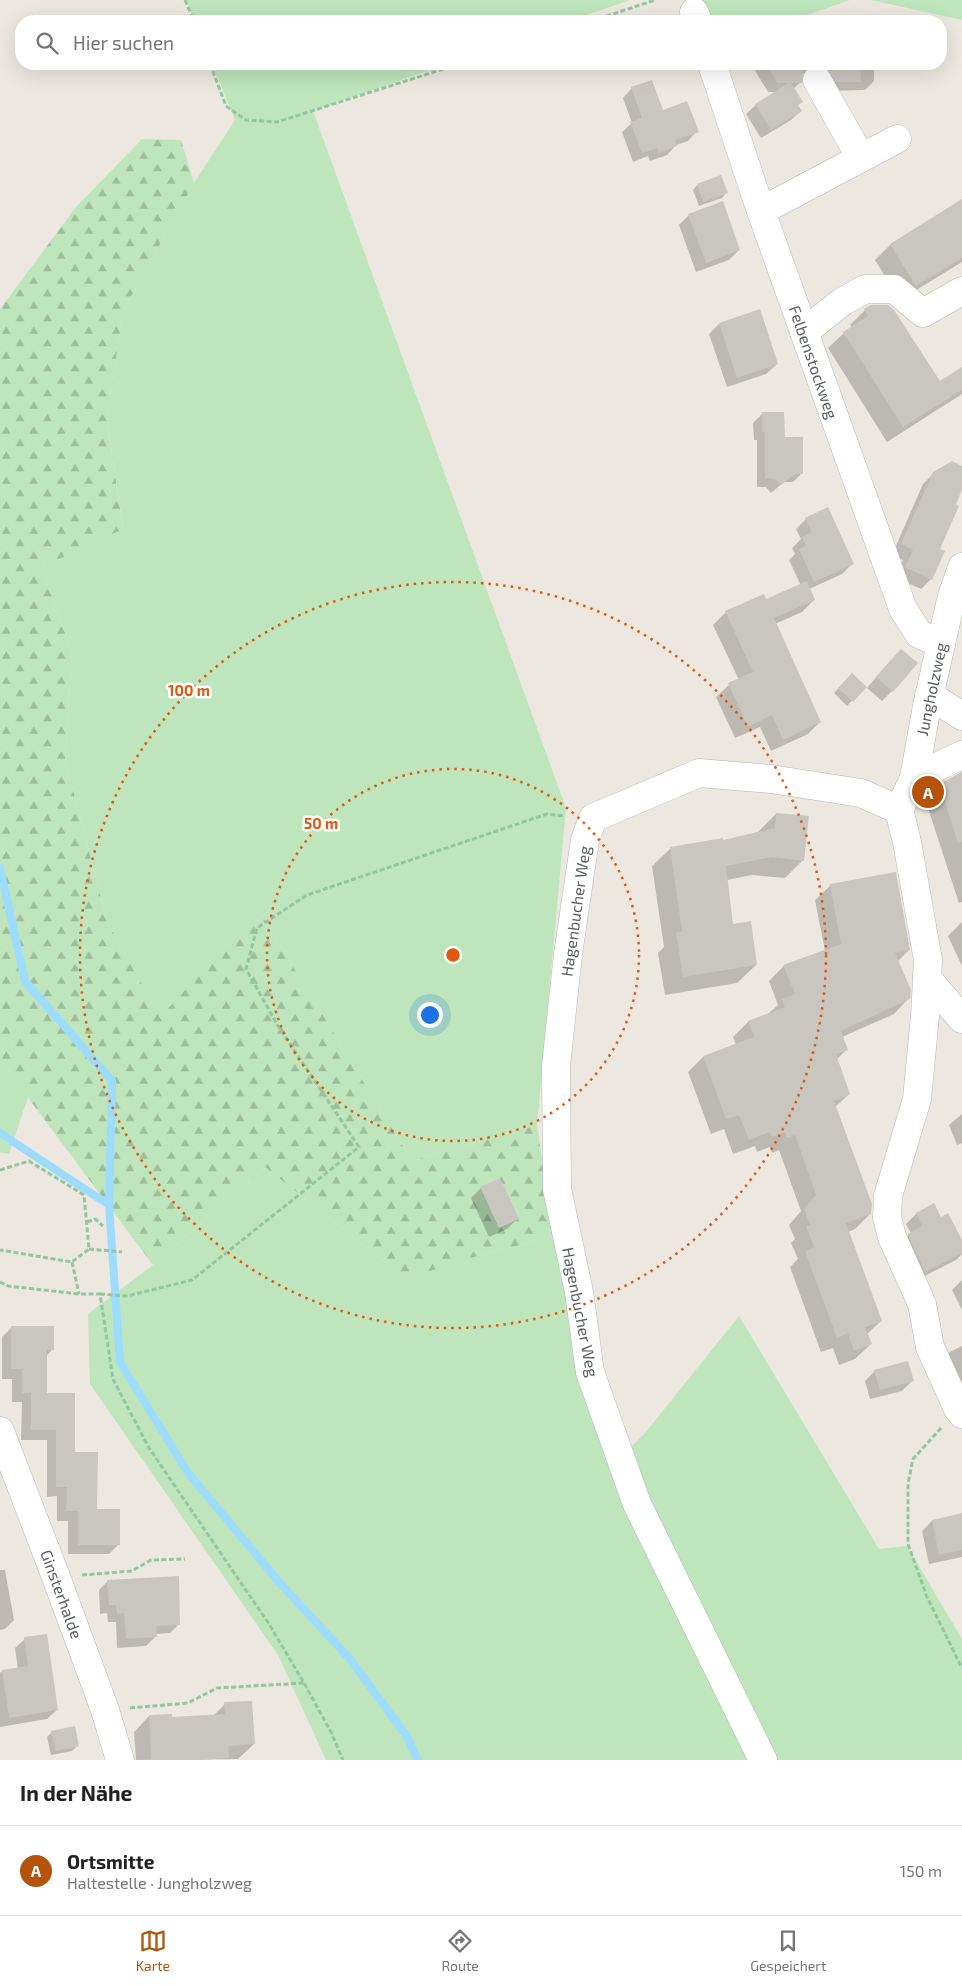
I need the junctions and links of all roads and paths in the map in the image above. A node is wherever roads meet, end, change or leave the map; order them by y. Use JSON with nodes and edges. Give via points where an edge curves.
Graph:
{"nodes":[{"id":1,"x":185,"y":0,"type":"edge"},
{"id":2,"x":655,"y":0,"type":"edge"},
{"id":3,"x":191,"y":15,"type":"edge"},
{"id":4,"x":610,"y":15,"type":"edge"},
{"id":5,"x":212,"y":70,"type":"edge"},
{"id":6,"x":440,"y":70,"type":"edge"},
{"id":7,"x":714,"y":70,"type":"edge"},
{"id":8,"x":817,"y":80,"type":"dead end"},
{"id":9,"x":897,"y":140,"type":"dead end"},
{"id":10,"x":862,"y":158,"type":"junction"},
{"id":11,"x":761,"y":210,"type":"junction"},
{"id":12,"x":962,"y":292,"type":"edge"},
{"id":13,"x":804,"y":332,"type":"junction"},
{"id":14,"x":962,"y":567,"type":"edge"},
{"id":15,"x":940,"y":644,"type":"junction"},
{"id":16,"x":930,"y":695,"type":"junction"},
{"id":17,"x":962,"y":716,"type":"edge"},
{"id":18,"x":962,"y":755,"type":"edge"},
{"id":19,"x":914,"y":778,"type":"junction"},
{"id":20,"x":899,"y":810,"type":"junction"},
{"id":21,"x":593,"y":818,"type":"junction"},
{"id":22,"x":927,"y":978,"type":"junction"},
{"id":23,"x":962,"y":1019,"type":"edge"},
{"id":24,"x":0,"y":1170,"type":"edge"},
{"id":25,"x":87,"y":1222,"type":"junction"},
{"id":26,"x":103,"y":1226,"type":"dead end"},
{"id":27,"x":89,"y":1249,"type":"junction"},
{"id":28,"x":0,"y":1250,"type":"edge"},
{"id":29,"x":122,"y":1252,"type":"dead end"},
{"id":30,"x":72,"y":1262,"type":"junction"},
{"id":31,"x":0,"y":1282,"type":"edge"},
{"id":32,"x":79,"y":1294,"type":"junction"},
{"id":33,"x":100,"y":1294,"type":"junction"},
{"id":34,"x":960,"y":1411,"type":"edge"},
{"id":35,"x":0,"y":1431,"type":"edge"},
{"id":36,"x":186,"y":1559,"type":"dead end"},
{"id":37,"x":56,"y":1577,"type":"junction"},
{"id":38,"x":962,"y":1668,"type":"edge"},
{"id":39,"x":304,"y":1683,"type":"junction"},
{"id":40,"x":105,"y":1710,"type":"junction"},
{"id":41,"x":120,"y":1760,"type":"edge"},
{"id":42,"x":343,"y":1760,"type":"edge"},
{"id":43,"x":764,"y":1760,"type":"edge"}],
"edges":[{"from":1,"to":3,"type":"path"},
{"from":2,"to":4,"type":"path"},
{"from":5,"to":6,"type":"path","via":[[226,106],[246,120],[277,122]]},
{"from":7,"to":11,"type":"street","name":"Felbenstockweg"},
{"from":8,"to":10,"type":"street"},
{"from":9,"to":10,"type":"street"},
{"from":10,"to":11,"type":"street"},
{"from":11,"to":13,"type":"street","name":"Felbenstockweg"},
{"from":12,"to":13,"type":"street","via":[[923,313],[894,289],[865,288]]},
{"from":13,"to":15,"type":"street","name":"Felbenstockweg","via":[[903,610],[919,634]]},
{"from":14,"to":15,"type":"street","name":"Jungholzweg"},
{"from":15,"to":16,"type":"street","name":"Jungholzweg"},
{"from":16,"to":17,"type":"street"},
{"from":16,"to":19,"type":"street","name":"Jungholzweg"},
{"from":18,"to":19,"type":"street"},
{"from":19,"to":20,"type":"street","name":"Jungholzweg"},
{"from":20,"to":21,"type":"street","via":[[861,793],[771,779],[699,773]]},
{"from":20,"to":22,"type":"street","via":[[928,960]]},
{"from":21,"to":33,"type":"path","via":[[547,814],[307,895],[258,928],[246,968],[278,1026],[360,1147],[192,1280],[127,1296]]},
{"from":21,"to":43,"type":"street","name":"Hagenbucher Weg","via":[[585,840],[556,1066],[557,1189],[579,1292],[590,1372],[637,1504]]},
{"from":22,"to":23,"type":"street"},
{"from":22,"to":34,"type":"street","via":[[917,1099],[888,1196],[888,1217],[892,1237],[922,1304],[930,1347]]},
{"from":24,"to":25,"type":"path","via":[[29,1161],[84,1195]]},
{"from":25,"to":26,"type":"path","via":[[95,1219]]},
{"from":25,"to":27,"type":"path"},
{"from":27,"to":29,"type":"path"},
{"from":27,"to":30,"type":"path"},
{"from":28,"to":30,"type":"path"},
{"from":30,"to":32,"type":"path"},
{"from":31,"to":32,"type":"path","via":[[8,1286]]},
{"from":32,"to":33,"type":"path"},
{"from":33,"to":39,"type":"path","via":[[112,1379],[149,1448],[270,1624]]},
{"from":34,"to":38,"type":"path","via":[[914,1459],[908,1484],[908,1544],[927,1597]]},
{"from":35,"to":37,"type":"street","name":"Ginsterhalde"},
{"from":36,"to":37,"type":"path","via":[[151,1560],[132,1571]]},
{"from":37,"to":40,"type":"street","name":"Ginsterhalde"},
{"from":39,"to":40,"type":"path","via":[[217,1688],[188,1703]]},
{"from":39,"to":42,"type":"path"},
{"from":40,"to":41,"type":"street","name":"Ginsterhalde"}]}
